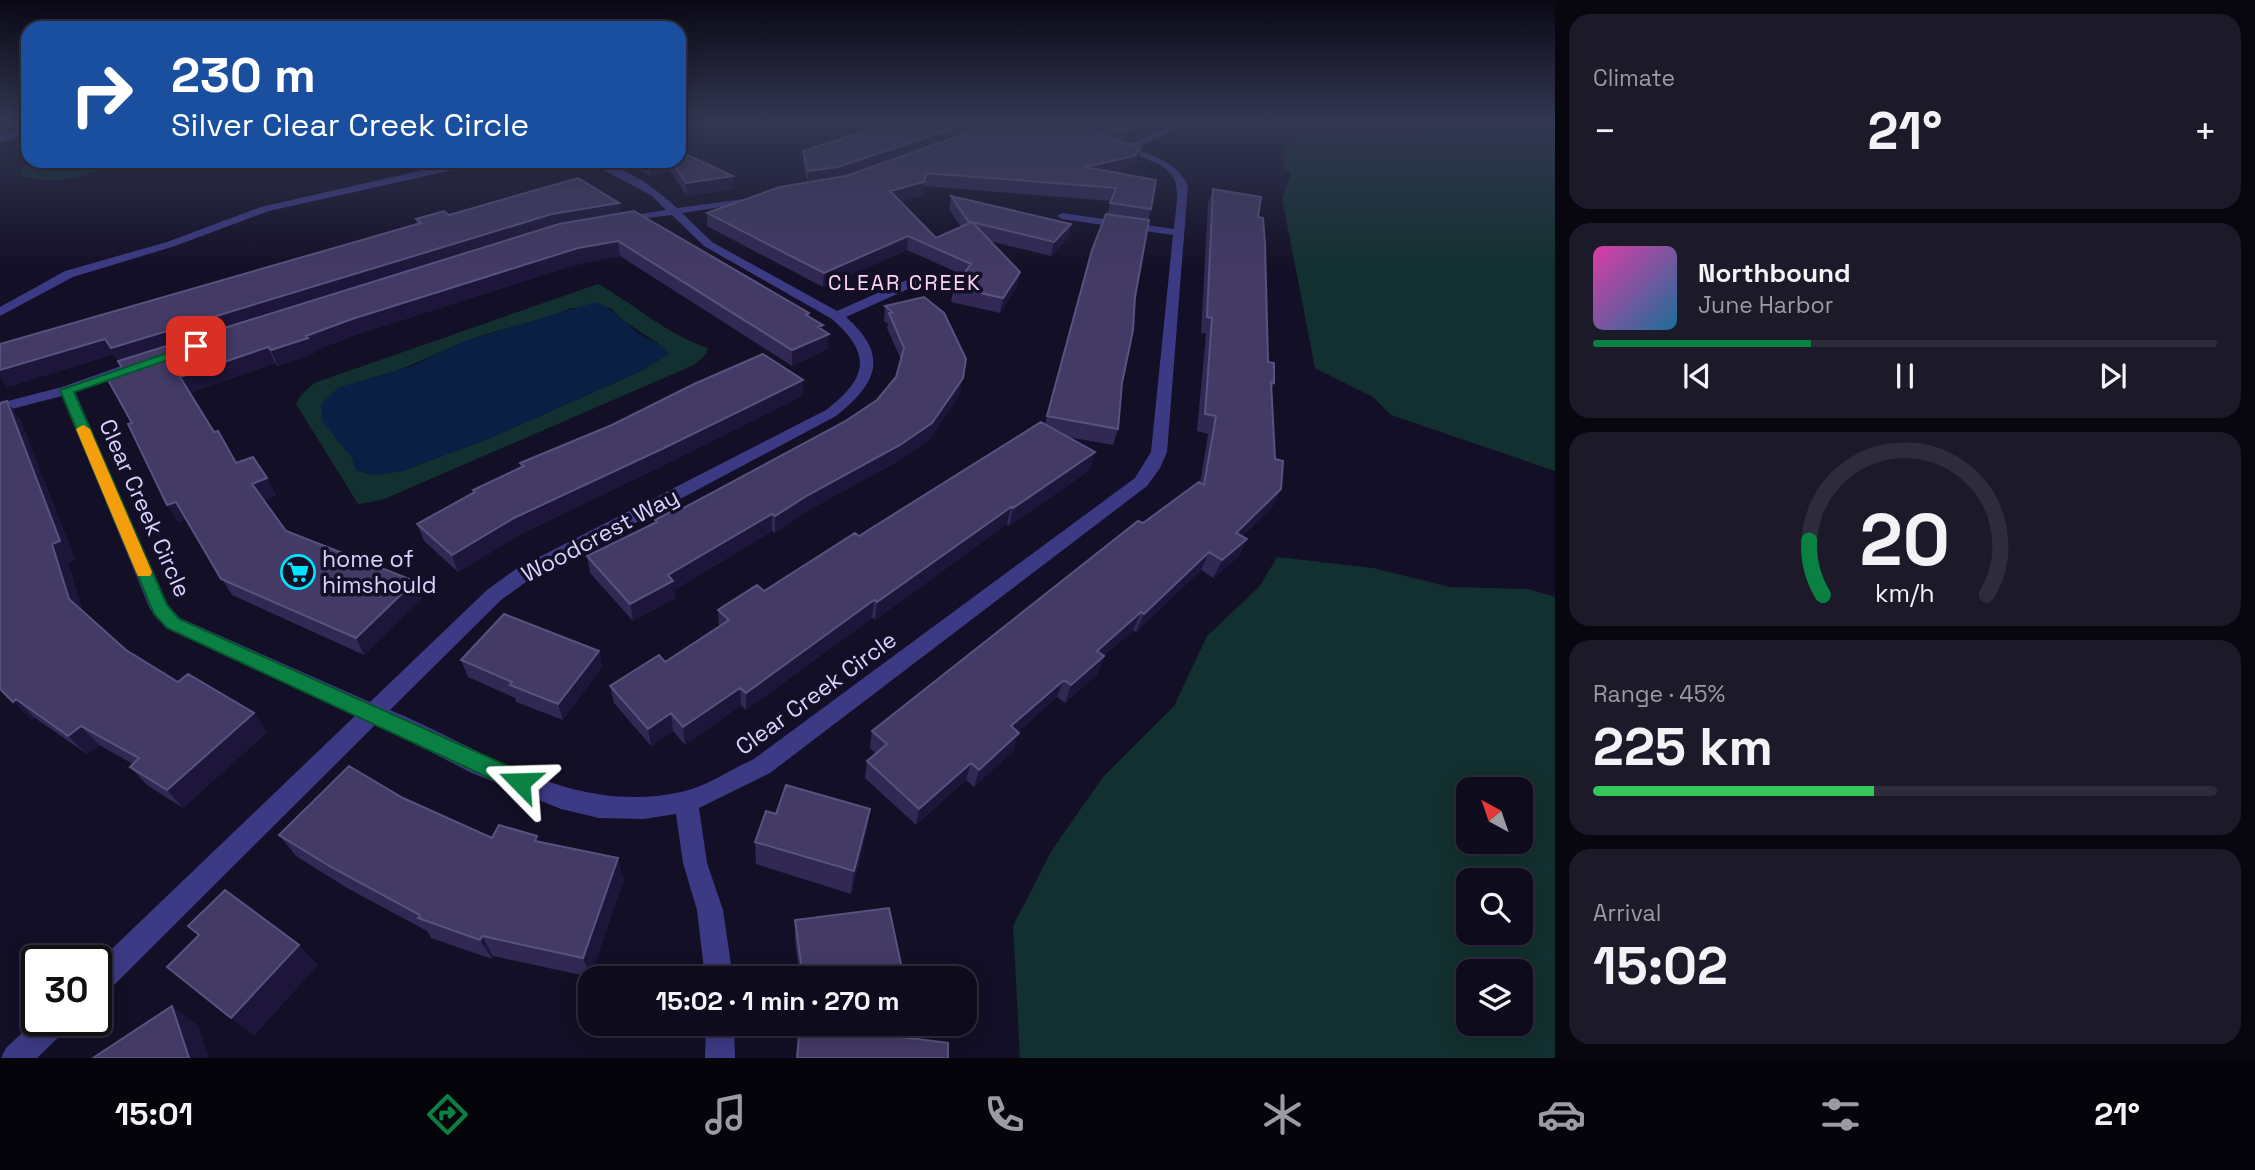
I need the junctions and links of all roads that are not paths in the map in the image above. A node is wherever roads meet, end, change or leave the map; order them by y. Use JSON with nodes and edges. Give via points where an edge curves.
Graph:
{"nodes":[{"id":1,"x":429,"y":172,"type":"edge"},
{"id":2,"x":615,"y":172,"type":"edge"},
{"id":3,"x":1172,"y":172,"type":"edge"},
{"id":4,"x":776,"y":196,"type":"edge"},
{"id":5,"x":674,"y":212,"type":"junction"},
{"id":6,"x":1062,"y":216,"type":"dead end"},
{"id":7,"x":607,"y":222,"type":"edge"},
{"id":8,"x":1179,"y":233,"type":"junction"},
{"id":9,"x":913,"y":282,"type":"dead end"},
{"id":10,"x":0,"y":312,"type":"edge"},
{"id":11,"x":837,"y":316,"type":"junction"},
{"id":12,"x":159,"y":358,"type":"edge"},
{"id":13,"x":67,"y":390,"type":"junction"},
{"id":14,"x":0,"y":408,"type":"edge"},
{"id":15,"x":371,"y":713,"type":"junction"},
{"id":16,"x":686,"y":802,"type":"junction"},
{"id":17,"x":717,"y":966,"type":"edge"},
{"id":18,"x":112,"y":967,"type":"edge"},
{"id":19,"x":39,"y":1036,"type":"edge"},
{"id":20,"x":719,"y":1036,"type":"edge"},
{"id":21,"x":16,"y":1058,"type":"edge"},
{"id":22,"x":720,"y":1058,"type":"edge"}],
"edges":[{"from":1,"to":10,"type":"street","via":[[265,209],[171,244],[69,274]]},
{"from":2,"to":5,"type":"street","name":"Woodcrest Way","via":[[646,187]]},
{"from":3,"to":8,"type":"street","name":"Clear Creek Circle","via":[[1183,185]]},
{"from":4,"to":5,"type":"street"},
{"from":5,"to":7,"type":"street"},
{"from":5,"to":11,"type":"street","name":"Woodcrest Way","via":[[708,244]]},
{"from":6,"to":8,"type":"street"},
{"from":8,"to":16,"type":"street","name":"Clear Creek Circle","via":[[1159,452],[1141,482],[762,766]]},
{"from":9,"to":11,"type":"street"},
{"from":11,"to":15,"type":"street","name":"Woodcrest Way","via":[[863,342],[869,364],[862,385],[848,402],[523,574],[494,594]]},
{"from":12,"to":13,"type":"street"},
{"from":13,"to":14,"type":"street"},
{"from":13,"to":15,"type":"street","name":"Clear Creek Circle","via":[[160,609],[173,623]]},
{"from":15,"to":16,"type":"street","name":"Clear Creek Circle","via":[[561,799],[599,807],[644,808]]},
{"from":15,"to":18,"type":"street","name":"Woodcrest Way"},
{"from":16,"to":17,"type":"street"},
{"from":19,"to":21,"type":"street"},
{"from":20,"to":22,"type":"street"}]}
